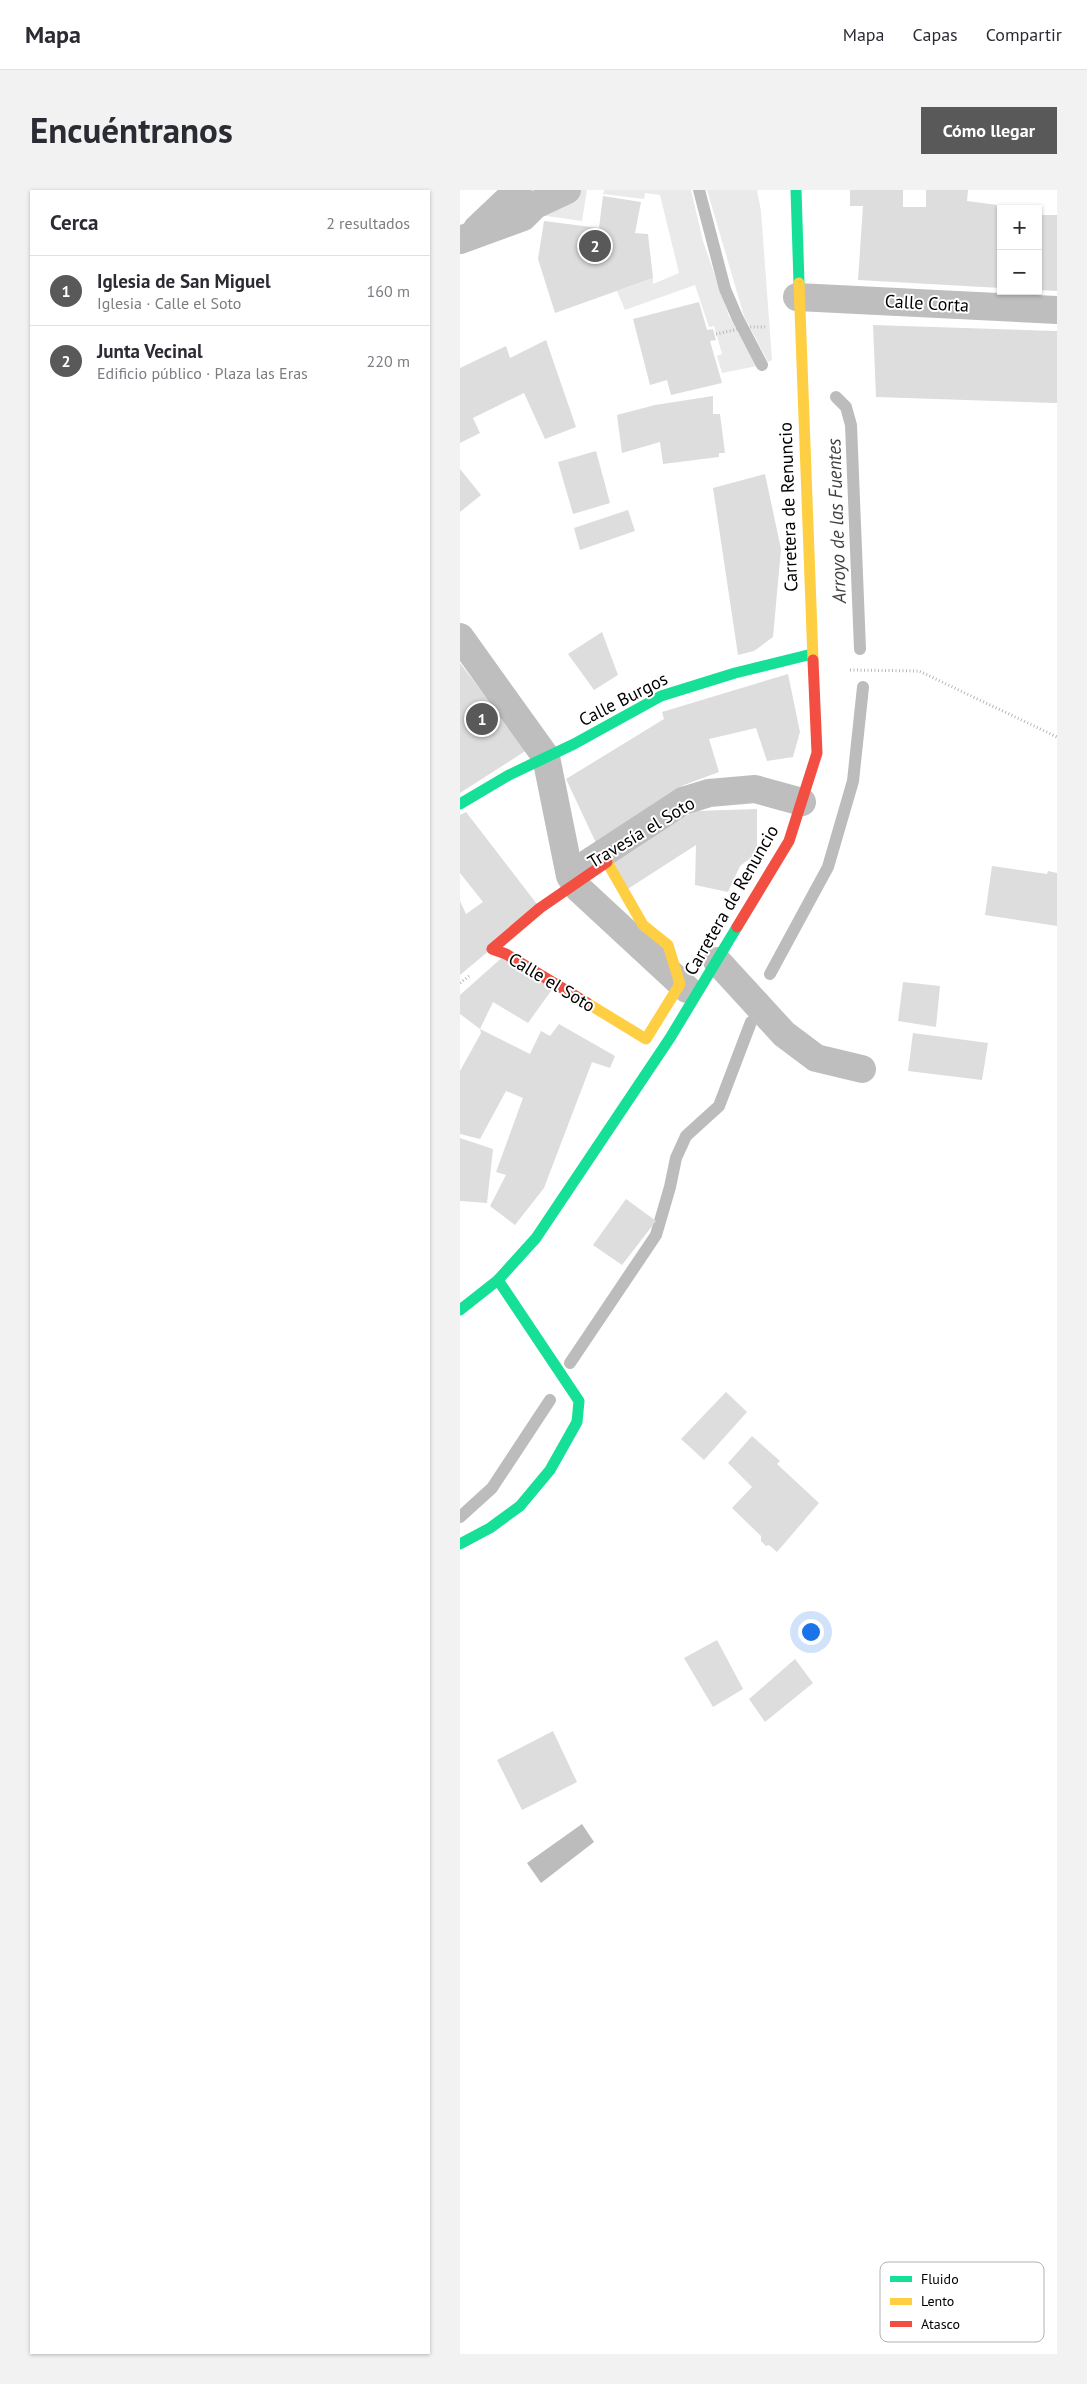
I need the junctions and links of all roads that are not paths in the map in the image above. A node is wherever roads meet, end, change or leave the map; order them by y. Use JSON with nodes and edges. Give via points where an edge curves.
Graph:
{"nodes":[{"id":1,"x":518,"y":190,"type":"edge"},
{"id":2,"x":567,"y":190,"type":"edge"},
{"id":3,"x":796,"y":190,"type":"edge"},
{"id":4,"x":462,"y":243,"type":"edge"},
{"id":5,"x":798,"y":297,"type":"junction"},
{"id":6,"x":1057,"y":310,"type":"edge"},
{"id":7,"x":460,"y":637,"type":"edge"},
{"id":8,"x":812,"y":654,"type":"junction"},
{"id":9,"x":546,"y":757,"type":"junction"},
{"id":10,"x":802,"y":802,"type":"junction"},
{"id":11,"x":460,"y":804,"type":"edge"},
{"id":12,"x":572,"y":879,"type":"junction"},
{"id":13,"x":717,"y":961,"type":"junction"},
{"id":14,"x":688,"y":990,"type":"junction"},
{"id":15,"x":862,"y":1069,"type":"dead end"},
{"id":16,"x":498,"y":1280,"type":"junction"},
{"id":17,"x":463,"y":1304,"type":"edge"},
{"id":18,"x":460,"y":1544,"type":"edge"}],
"edges":[{"from":1,"to":4,"type":"street"},
{"from":2,"to":4,"type":"street","via":[[535,205],[523,217]]},
{"from":3,"to":5,"type":"street","name":"Carretera de Renuncio"},
{"from":5,"to":6,"type":"street","name":"Calle Corta"},
{"from":5,"to":8,"type":"street","name":"Carretera de Renuncio"},
{"from":7,"to":9,"type":"street"},
{"from":8,"to":9,"type":"street","name":"Calle Burgos","via":[[661,696]]},
{"from":8,"to":10,"type":"street","name":"Carretera de Renuncio","via":[[817,752]]},
{"from":9,"to":11,"type":"street","name":"Calle Burgos"},
{"from":9,"to":12,"type":"street"},
{"from":10,"to":12,"type":"street","name":"Travesía el Soto","via":[[755,790],[709,793],[683,802]]},
{"from":10,"to":13,"type":"street","name":"Carretera de Renuncio","via":[[789,841]]},
{"from":12,"to":14,"type":"street"},
{"from":12,"to":14,"type":"street","name":"Calle el Soto","via":[[607,862],[644,925],[668,945]]},
{"from":12,"to":14,"type":"street","name":"Calle el Soto","via":[[492,949],[506,954],[646,1038]]},
{"from":13,"to":14,"type":"street","name":"Carretera de Renuncio"},
{"from":13,"to":15,"type":"street","via":[[784,1034],[816,1058]]},
{"from":14,"to":16,"type":"street","name":"Carretera de Renuncio","via":[[536,1238]]},
{"from":16,"to":17,"type":"street","name":"Carretera de Renuncio"},
{"from":16,"to":18,"type":"street","via":[[579,1402],[577,1422],[550,1470],[520,1506],[490,1528]]}]}
